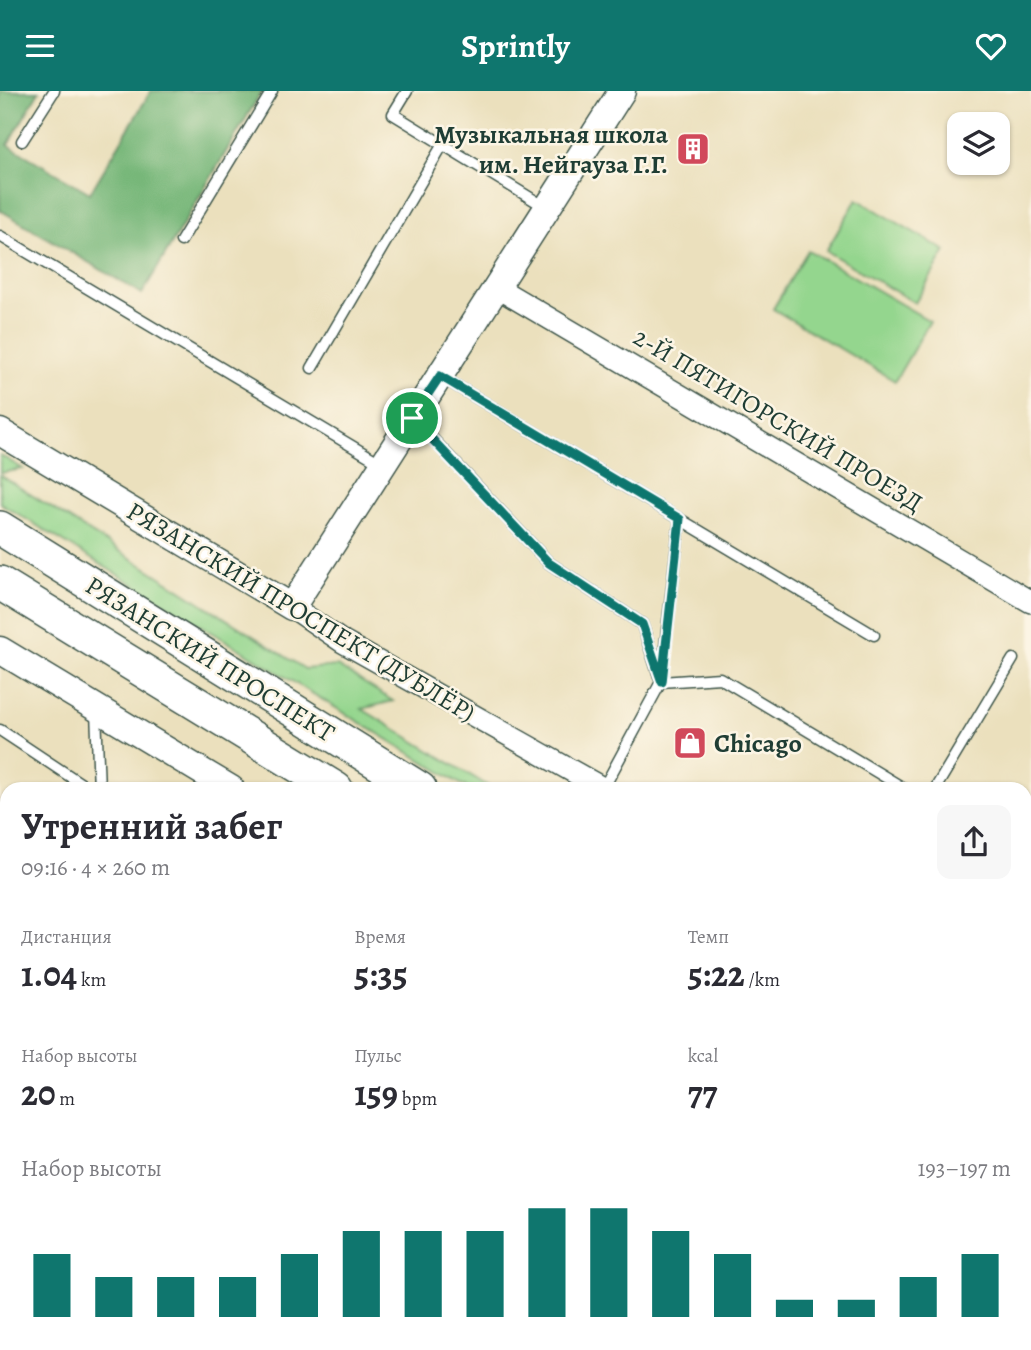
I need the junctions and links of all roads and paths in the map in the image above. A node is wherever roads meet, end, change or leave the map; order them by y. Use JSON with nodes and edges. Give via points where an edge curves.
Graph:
{"nodes":[{"id":1,"x":54,"y":91,"type":"edge"},
{"id":2,"x":272,"y":91,"type":"edge"},
{"id":3,"x":407,"y":91,"type":"edge"},
{"id":4,"x":622,"y":91,"type":"edge"},
{"id":5,"x":22,"y":141,"type":"dead end"},
{"id":6,"x":443,"y":144,"type":"junction"},
{"id":7,"x":547,"y":208,"type":"junction"},
{"id":8,"x":0,"y":236,"type":"edge"},
{"id":9,"x":181,"y":241,"type":"dead end"},
{"id":10,"x":496,"y":287,"type":"junction"},
{"id":11,"x":312,"y":368,"type":"dead end"},
{"id":12,"x":440,"y":376,"type":"junction"},
{"id":13,"x":412,"y":418,"type":"junction"},
{"id":14,"x":0,"y":432,"type":"edge"},
{"id":15,"x":383,"y":464,"type":"junction"},
{"id":16,"x":680,"y":519,"type":"junction"},
{"id":17,"x":0,"y":529,"type":"edge"},
{"id":18,"x":0,"y":583,"type":"edge"},
{"id":19,"x":1031,"y":602,"type":"edge"},
{"id":20,"x":292,"y":607,"type":"junction"},
{"id":21,"x":874,"y":635,"type":"dead end"},
{"id":22,"x":0,"y":650,"type":"edge"},
{"id":23,"x":1013,"y":659,"type":"dead end"},
{"id":24,"x":662,"y":682,"type":"junction"},
{"id":25,"x":96,"y":708,"type":"junction"},
{"id":26,"x":0,"y":730,"type":"edge"},
{"id":27,"x":78,"y":782,"type":"edge"},
{"id":28,"x":99,"y":782,"type":"edge"},
{"id":29,"x":218,"y":782,"type":"edge"},
{"id":30,"x":325,"y":782,"type":"edge"},
{"id":31,"x":409,"y":782,"type":"edge"},
{"id":32,"x":591,"y":782,"type":"edge"},
{"id":33,"x":607,"y":782,"type":"edge"},
{"id":34,"x":893,"y":782,"type":"edge"},
{"id":35,"x":939,"y":782,"type":"edge"}],
"edges":[{"from":1,"to":5,"type":"lane"},
{"from":2,"to":9,"type":"lane"},
{"from":3,"to":6,"type":"lane","via":[[393,114]]},
{"from":4,"to":7,"type":"street"},
{"from":6,"to":7,"type":"lane"},
{"from":6,"to":11,"type":"lane"},
{"from":7,"to":10,"type":"street"},
{"from":8,"to":15,"type":"lane"},
{"from":10,"to":12,"type":"street"},
{"from":10,"to":19,"type":"street","name":"2-Й ПЯТИГОРСКИЙ ПРОЕЗД"},
{"from":12,"to":13,"type":"street"},
{"from":12,"to":16,"type":"lane"},
{"from":13,"to":15,"type":"street"},
{"from":13,"to":24,"type":"lane","via":[[549,563],[642,624]]},
{"from":14,"to":20,"type":"street","name":"РЯЗАНСКИЙ ПРОСПЕКТ (ДУБЛЁР)"},
{"from":15,"to":20,"type":"street"},
{"from":16,"to":21,"type":"lane"},
{"from":16,"to":24,"type":"lane"},
{"from":17,"to":31,"type":"main road","name":"РЯЗАНСКИЙ ПРОСПЕКТ"},
{"from":18,"to":30,"type":"main road","name":"РЯЗАНСКИЙ ПРОСПЕКТ"},
{"from":20,"to":32,"type":"street","name":"РЯЗАНСКИЙ ПРОСПЕКТ (ДУБЛЁР)","via":[[343,642]]},
{"from":22,"to":25,"type":"street"},
{"from":23,"to":35,"type":"lane"},
{"from":24,"to":33,"type":"lane"},
{"from":24,"to":34,"type":"lane","via":[[720,678]]},
{"from":25,"to":28,"type":"lane"},
{"from":25,"to":29,"type":"street"},
{"from":26,"to":27,"type":"lane"}]}
